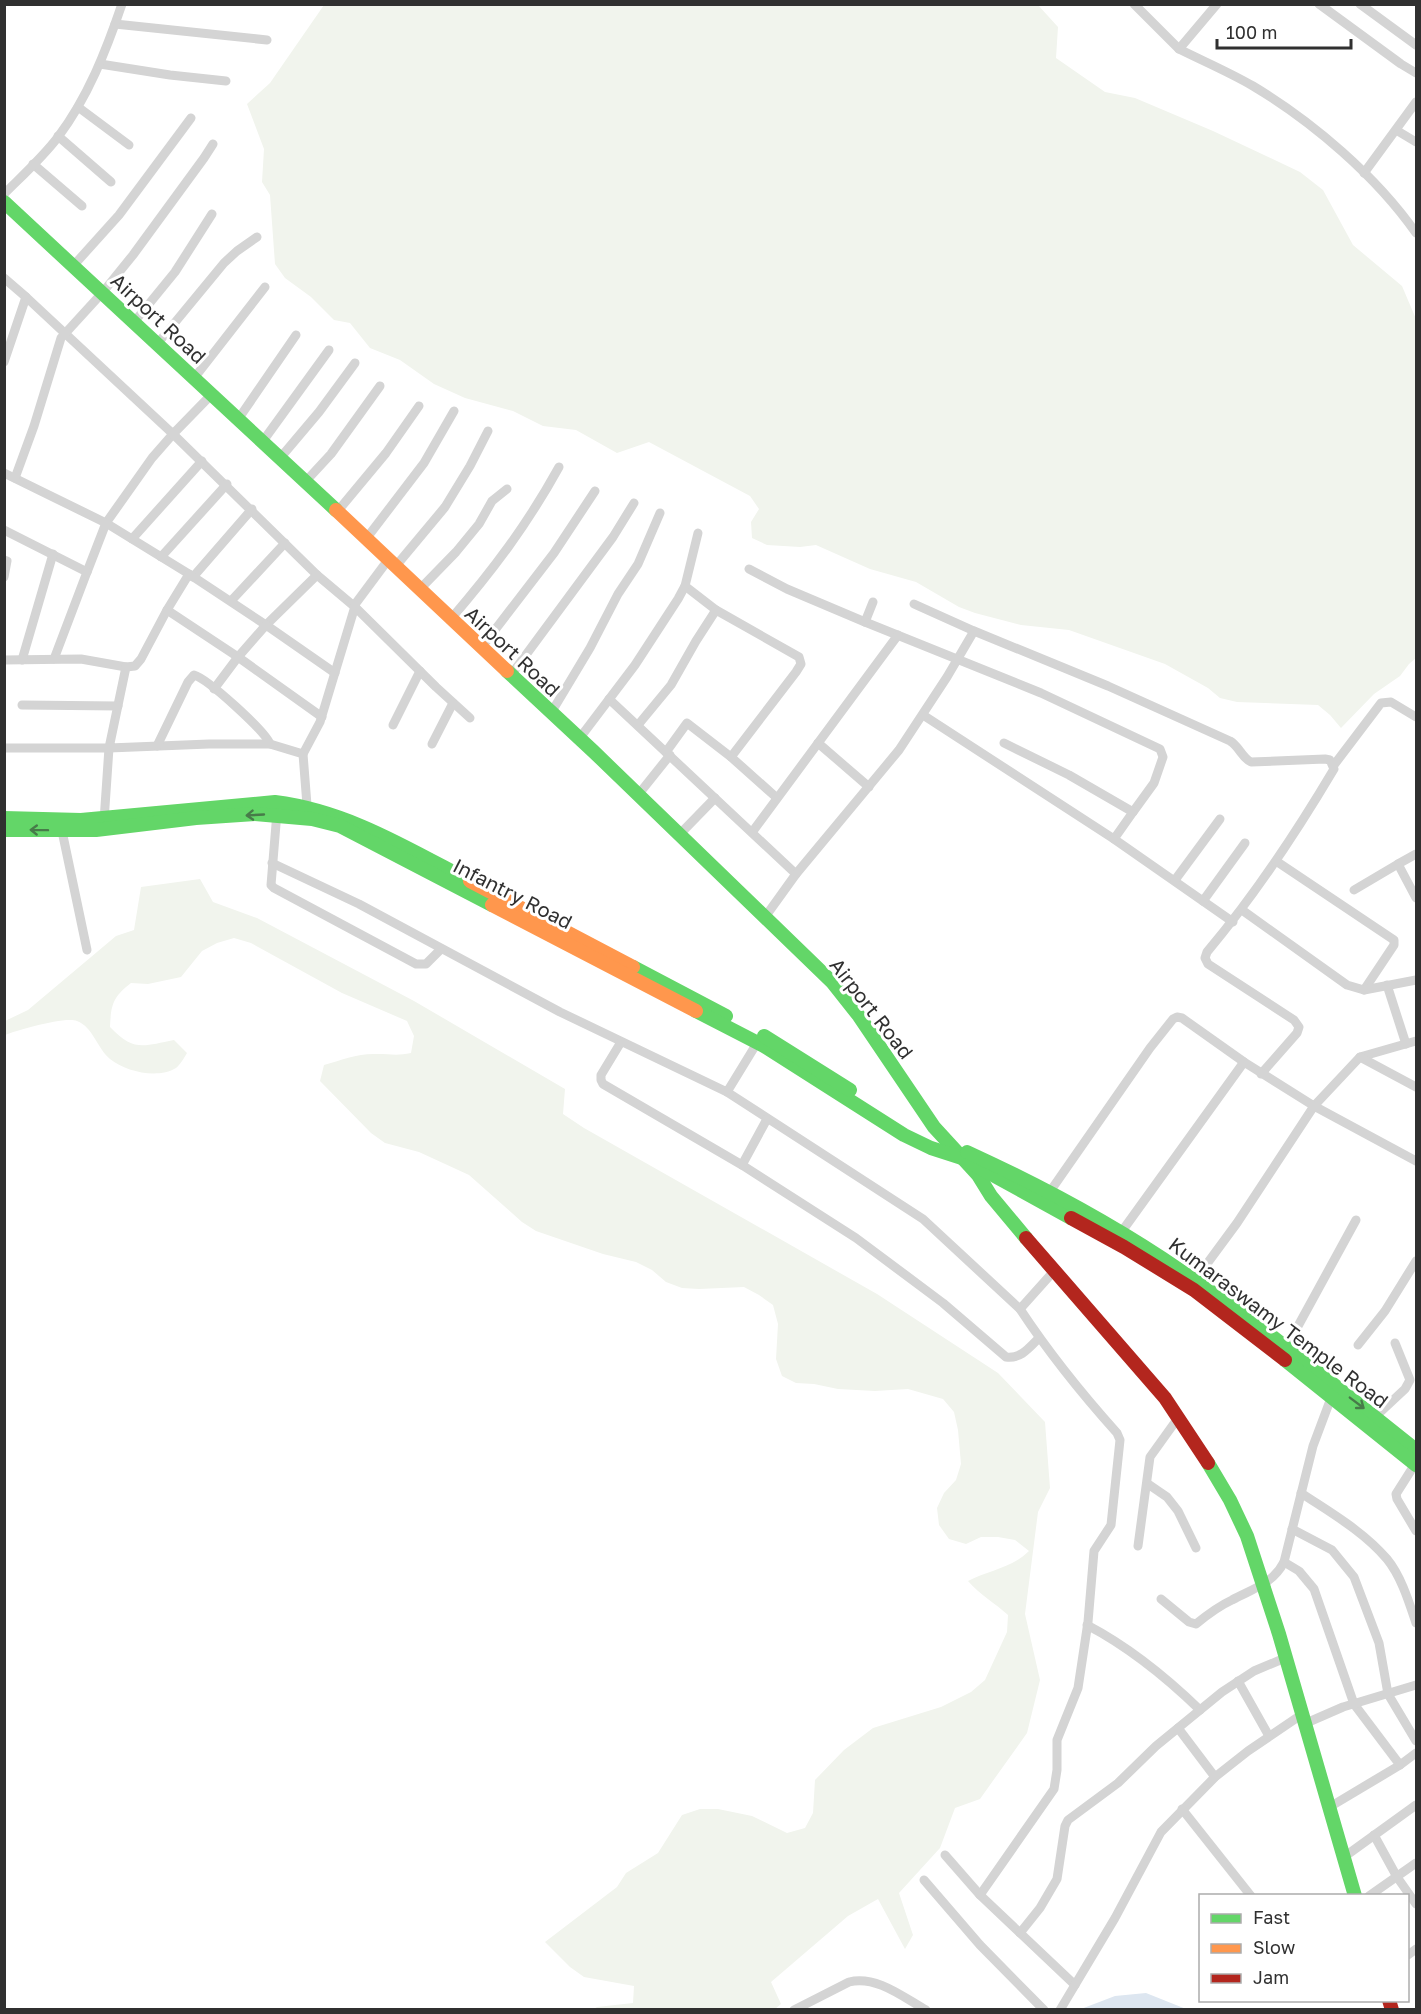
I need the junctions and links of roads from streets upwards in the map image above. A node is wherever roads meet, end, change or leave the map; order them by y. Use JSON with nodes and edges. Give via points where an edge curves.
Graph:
{"nodes":[{"id":1,"x":122,"y":4,"type":"edge"},
{"id":2,"x":1134,"y":4,"type":"edge"},
{"id":3,"x":1216,"y":4,"type":"edge"},
{"id":4,"x":1320,"y":4,"type":"edge"},
{"id":5,"x":1360,"y":4,"type":"edge"},
{"id":6,"x":115,"y":24,"type":"junction"},
{"id":7,"x":267,"y":40,"type":"dead end"},
{"id":8,"x":1416,"y":45,"type":"edge"},
{"id":9,"x":1179,"y":49,"type":"junction"},
{"id":10,"x":100,"y":64,"type":"junction"},
{"id":11,"x":1416,"y":73,"type":"edge"},
{"id":12,"x":226,"y":81,"type":"dead end"},
{"id":13,"x":1416,"y":102,"type":"edge"},
{"id":14,"x":78,"y":107,"type":"junction"},
{"id":15,"x":191,"y":118,"type":"dead end"},
{"id":16,"x":1396,"y":130,"type":"junction"},
{"id":17,"x":58,"y":136,"type":"junction"},
{"id":18,"x":1416,"y":142,"type":"edge"},
{"id":19,"x":213,"y":144,"type":"dead end"},
{"id":20,"x":129,"y":145,"type":"dead end"},
{"id":21,"x":33,"y":164,"type":"junction"},
{"id":22,"x":1364,"y":173,"type":"junction"},
{"id":23,"x":111,"y":182,"type":"dead end"},
{"id":24,"x":4,"y":194,"type":"edge"},
{"id":25,"x":4,"y":202,"type":"edge"},
{"id":26,"x":82,"y":206,"type":"dead end"},
{"id":27,"x":212,"y":214,"type":"dead end"},
{"id":28,"x":1416,"y":233,"type":"edge"},
{"id":29,"x":257,"y":237,"type":"dead end"},
{"id":30,"x":74,"y":265,"type":"junction"},
{"id":31,"x":4,"y":278,"type":"edge"},
{"id":32,"x":265,"y":287,"type":"dead end"},
{"id":33,"x":103,"y":292,"type":"junction"},
{"id":34,"x":26,"y":297,"type":"junction"},
{"id":35,"x":135,"y":321,"type":"junction"},
{"id":36,"x":65,"y":331,"type":"junction"},
{"id":37,"x":296,"y":335,"type":"dead end"},
{"id":38,"x":158,"y":343,"type":"junction"},
{"id":39,"x":328,"y":350,"type":"dead end"},
{"id":40,"x":4,"y":363,"type":"edge"},
{"id":41,"x":355,"y":363,"type":"dead end"},
{"id":42,"x":195,"y":377,"type":"junction"},
{"id":43,"x":380,"y":386,"type":"dead end"},
{"id":44,"x":212,"y":394,"type":"junction"},
{"id":45,"x":419,"y":406,"type":"dead end"},
{"id":46,"x":454,"y":411,"type":"dead end"},
{"id":47,"x":239,"y":418,"type":"junction"},
{"id":48,"x":488,"y":431,"type":"dead end"},
{"id":49,"x":173,"y":434,"type":"junction"},
{"id":50,"x":263,"y":441,"type":"junction"},
{"id":51,"x":281,"y":457,"type":"junction"},
{"id":52,"x":202,"y":461,"type":"junction"},
{"id":53,"x":559,"y":467,"type":"dead end"},
{"id":54,"x":4,"y":473,"type":"edge"},
{"id":55,"x":15,"y":478,"type":"junction"},
{"id":56,"x":306,"y":481,"type":"junction"},
{"id":57,"x":227,"y":484,"type":"junction"},
{"id":58,"x":507,"y":489,"type":"dead end"},
{"id":59,"x":595,"y":491,"type":"dead end"},
{"id":60,"x":634,"y":503,"type":"dead end"},
{"id":61,"x":252,"y":509,"type":"junction"},
{"id":62,"x":337,"y":512,"type":"junction"},
{"id":63,"x":660,"y":513,"type":"dead end"},
{"id":64,"x":106,"y":524,"type":"junction"},
{"id":65,"x":4,"y":530,"type":"edge"},
{"id":66,"x":698,"y":532,"type":"dead end"},
{"id":67,"x":132,"y":539,"type":"junction"},
{"id":68,"x":366,"y":539,"type":"junction"},
{"id":69,"x":285,"y":543,"type":"junction"},
{"id":70,"x":53,"y":554,"type":"junction"},
{"id":71,"x":160,"y":557,"type":"junction"},
{"id":72,"x":4,"y":560,"type":"edge"},
{"id":73,"x":392,"y":563,"type":"junction"},
{"id":74,"x":749,"y":569,"type":"dead end"},
{"id":75,"x":87,"y":572,"type":"junction"},
{"id":76,"x":317,"y":575,"type":"junction"},
{"id":77,"x":191,"y":576,"type":"junction"},
{"id":78,"x":4,"y":577,"type":"edge"},
{"id":79,"x":685,"y":586,"type":"junction"},
{"id":80,"x":419,"y":590,"type":"junction"},
{"id":81,"x":231,"y":601,"type":"junction"},
{"id":82,"x":873,"y":602,"type":"dead end"},
{"id":83,"x":914,"y":604,"type":"dead end"},
{"id":84,"x":355,"y":607,"type":"junction"},
{"id":85,"x":167,"y":610,"type":"junction"},
{"id":86,"x":717,"y":610,"type":"junction"},
{"id":87,"x":450,"y":620,"type":"junction"},
{"id":88,"x":865,"y":622,"type":"junction"},
{"id":89,"x":266,"y":625,"type":"junction"},
{"id":90,"x":974,"y":632,"type":"junction"},
{"id":91,"x":898,"y":635,"type":"junction"},
{"id":92,"x":481,"y":648,"type":"junction"},
{"id":93,"x":238,"y":657,"type":"junction"},
{"id":94,"x":54,"y":659,"type":"junction"},
{"id":95,"x":4,"y":660,"type":"edge"},
{"id":96,"x":22,"y":660,"type":"junction"},
{"id":97,"x":957,"y":660,"type":"junction"},
{"id":98,"x":126,"y":667,"type":"junction"},
{"id":99,"x":420,"y":671,"type":"junction"},
{"id":100,"x":335,"y":673,"type":"junction"},
{"id":101,"x":511,"y":675,"type":"junction"},
{"id":102,"x":214,"y":689,"type":"junction"},
{"id":103,"x":609,"y":699,"type":"junction"},
{"id":104,"x":453,"y":703,"type":"junction"},
{"id":105,"x":22,"y":705,"type":"dead end"},
{"id":106,"x":118,"y":706,"type":"junction"},
{"id":107,"x":551,"y":713,"type":"junction"},
{"id":108,"x":923,"y":715,"type":"junction"},
{"id":109,"x":322,"y":717,"type":"junction"},
{"id":110,"x":1416,"y":717,"type":"edge"},
{"id":111,"x":470,"y":718,"type":"dead end"},
{"id":112,"x":393,"y":725,"type":"dead end"},
{"id":113,"x":638,"y":725,"type":"junction"},
{"id":114,"x":579,"y":739,"type":"junction"},
{"id":115,"x":818,"y":743,"type":"junction"},
{"id":116,"x":1004,"y":743,"type":"dead end"},
{"id":117,"x":270,"y":744,"type":"junction"},
{"id":118,"x":432,"y":744,"type":"dead end"},
{"id":119,"x":157,"y":746,"type":"junction"},
{"id":120,"x":4,"y":748,"type":"edge"},
{"id":121,"x":109,"y":748,"type":"junction"},
{"id":122,"x":303,"y":754,"type":"junction"},
{"id":123,"x":668,"y":754,"type":"junction"},
{"id":124,"x":731,"y":757,"type":"junction"},
{"id":125,"x":1334,"y":765,"type":"junction"},
{"id":126,"x":868,"y":787,"type":"junction"},
{"id":127,"x":638,"y":795,"type":"junction"},
{"id":128,"x":715,"y":798,"type":"junction"},
{"id":129,"x":777,"y":798,"type":"junction"},
{"id":130,"x":307,"y":806,"type":"junction"},
{"id":131,"x":276,"y":808,"type":"junction"},
{"id":132,"x":1133,"y":812,"type":"junction"},
{"id":133,"x":4,"y":818,"type":"edge"},
{"id":134,"x":1220,"y":819,"type":"dead end"},
{"id":135,"x":104,"y":824,"type":"junction"},
{"id":136,"x":4,"y":830,"type":"edge"},
{"id":137,"x":62,"y":831,"type":"junction"},
{"id":138,"x":753,"y":831,"type":"junction"},
{"id":139,"x":679,"y":835,"type":"junction"},
{"id":140,"x":1114,"y":839,"type":"junction"},
{"id":141,"x":1245,"y":843,"type":"dead end"},
{"id":142,"x":1416,"y":854,"type":"edge"},
{"id":143,"x":1276,"y":861,"type":"junction"},
{"id":144,"x":272,"y":863,"type":"junction"},
{"id":145,"x":1398,"y":864,"type":"junction"},
{"id":146,"x":796,"y":874,"type":"junction"},
{"id":147,"x":1175,"y":880,"type":"junction"},
{"id":148,"x":1354,"y":890,"type":"dead end"},
{"id":149,"x":1416,"y":898,"type":"edge"},
{"id":150,"x":1203,"y":901,"type":"junction"},
{"id":151,"x":1242,"y":910,"type":"junction"},
{"id":152,"x":765,"y":917,"type":"junction"},
{"id":153,"x":1233,"y":922,"type":"junction"},
{"id":154,"x":441,"y":949,"type":"junction"},
{"id":155,"x":87,"y":950,"type":"dead end"},
{"id":156,"x":1416,"y":980,"type":"edge"},
{"id":157,"x":1387,"y":985,"type":"junction"},
{"id":158,"x":1364,"y":990,"type":"junction"},
{"id":159,"x":1416,"y":1041,"type":"edge"},
{"id":160,"x":621,"y":1042,"type":"junction"},
{"id":161,"x":757,"y":1043,"type":"junction"},
{"id":162,"x":1406,"y":1044,"type":"junction"},
{"id":163,"x":1360,"y":1056,"type":"junction"},
{"id":164,"x":1244,"y":1062,"type":"junction"},
{"id":165,"x":1261,"y":1074,"type":"junction"},
{"id":166,"x":1416,"y":1087,"type":"edge"},
{"id":167,"x":727,"y":1092,"type":"junction"},
{"id":168,"x":1314,"y":1106,"type":"junction"},
{"id":169,"x":767,"y":1119,"type":"junction"},
{"id":170,"x":956,"y":1150,"type":"junction"},
{"id":171,"x":1416,"y":1161,"type":"edge"},
{"id":172,"x":742,"y":1165,"type":"junction"},
{"id":173,"x":1049,"y":1193,"type":"junction"},
{"id":174,"x":1356,"y":1220,"type":"dead end"},
{"id":175,"x":1120,"y":1234,"type":"junction"},
{"id":176,"x":1416,"y":1261,"type":"edge"},
{"id":177,"x":1054,"y":1271,"type":"junction"},
{"id":178,"x":1195,"y":1280,"type":"junction"},
{"id":179,"x":1020,"y":1309,"type":"junction"},
{"id":180,"x":1039,"y":1338,"type":"junction"},
{"id":181,"x":1395,"y":1344,"type":"dead end"},
{"id":182,"x":1358,"y":1345,"type":"dead end"},
{"id":183,"x":1287,"y":1348,"type":"junction"},
{"id":184,"x":1331,"y":1398,"type":"junction"},
{"id":185,"x":1375,"y":1417,"type":"junction"},
{"id":186,"x":1178,"y":1418,"type":"junction"},
{"id":187,"x":1416,"y":1459,"type":"edge"},
{"id":188,"x":1148,"y":1484,"type":"junction"},
{"id":189,"x":1301,"y":1493,"type":"junction"},
{"id":190,"x":1292,"y":1529,"type":"junction"},
{"id":191,"x":1416,"y":1531,"type":"edge"},
{"id":192,"x":1138,"y":1546,"type":"dead end"},
{"id":193,"x":1196,"y":1548,"type":"dead end"},
{"id":194,"x":1284,"y":1562,"type":"junction"},
{"id":195,"x":1263,"y":1585,"type":"junction"},
{"id":196,"x":1161,"y":1599,"type":"dead end"},
{"id":197,"x":1416,"y":1623,"type":"edge"},
{"id":198,"x":1087,"y":1625,"type":"junction"},
{"id":199,"x":1286,"y":1658,"type":"junction"},
{"id":200,"x":1238,"y":1681,"type":"junction"},
{"id":201,"x":1416,"y":1685,"type":"edge"},
{"id":202,"x":1388,"y":1694,"type":"junction"},
{"id":203,"x":1354,"y":1704,"type":"junction"},
{"id":204,"x":1200,"y":1710,"type":"junction"},
{"id":205,"x":1303,"y":1720,"type":"junction"},
{"id":206,"x":1178,"y":1728,"type":"junction"},
{"id":207,"x":1269,"y":1736,"type":"junction"},
{"id":208,"x":1416,"y":1741,"type":"edge"},
{"id":209,"x":1416,"y":1753,"type":"edge"},
{"id":210,"x":1400,"y":1765,"type":"junction"},
{"id":211,"x":1215,"y":1777,"type":"junction"},
{"id":212,"x":1416,"y":1805,"type":"edge"},
{"id":213,"x":1328,"y":1808,"type":"junction"},
{"id":214,"x":1182,"y":1809,"type":"junction"},
{"id":215,"x":1374,"y":1835,"type":"junction"},
{"id":216,"x":945,"y":1855,"type":"dead end"},
{"id":217,"x":1344,"y":1857,"type":"junction"},
{"id":218,"x":1416,"y":1863,"type":"edge"},
{"id":219,"x":1397,"y":1877,"type":"junction"},
{"id":220,"x":924,"y":1880,"type":"dead end"},
{"id":221,"x":1249,"y":1894,"type":"edge"},
{"id":222,"x":1354,"y":1894,"type":"edge"},
{"id":223,"x":1372,"y":1894,"type":"edge"},
{"id":224,"x":1409,"y":1894,"type":"edge"},
{"id":225,"x":980,"y":1895,"type":"junction"},
{"id":226,"x":1020,"y":1933,"type":"junction"},
{"id":227,"x":1075,"y":1985,"type":"junction"},
{"id":228,"x":794,"y":2010,"type":"edge"},
{"id":229,"x":926,"y":2010,"type":"edge"},
{"id":230,"x":1044,"y":2010,"type":"edge"},
{"id":231,"x":1060,"y":2010,"type":"edge"}],
"edges":[{"from":1,"to":6,"type":"street"},
{"from":2,"to":9,"type":"street"},
{"from":3,"to":9,"type":"street"},
{"from":4,"to":11,"type":"street"},
{"from":5,"to":8,"type":"street"},
{"from":6,"to":7,"type":"street"},
{"from":6,"to":10,"type":"street"},
{"from":9,"to":22,"type":"street","via":[[1254,87],[1304,122]]},
{"from":10,"to":12,"type":"street"},
{"from":10,"to":14,"type":"street"},
{"from":13,"to":16,"type":"street"},
{"from":14,"to":17,"type":"street"},
{"from":14,"to":20,"type":"street"},
{"from":15,"to":30,"type":"street","via":[[119,215]]},
{"from":16,"to":18,"type":"street"},
{"from":16,"to":22,"type":"street"},
{"from":17,"to":21,"type":"street"},
{"from":17,"to":23,"type":"street"},
{"from":19,"to":33,"type":"street"},
{"from":21,"to":24,"type":"street"},
{"from":21,"to":26,"type":"street"},
{"from":22,"to":28,"type":"street"},
{"from":25,"to":30,"type":"street","name":"Airport Road"},
{"from":27,"to":35,"type":"street","via":[[175,272]]},
{"from":29,"to":38,"type":"street","via":[[224,263]]},
{"from":30,"to":33,"type":"street","name":"Airport Road"},
{"from":31,"to":34,"type":"street"},
{"from":32,"to":42,"type":"street"},
{"from":33,"to":35,"type":"street","name":"Airport Road"},
{"from":33,"to":36,"type":"street"},
{"from":34,"to":36,"type":"street"},
{"from":34,"to":40,"type":"street"},
{"from":35,"to":38,"type":"street","name":"Airport Road"},
{"from":36,"to":49,"type":"street"},
{"from":36,"to":55,"type":"street"},
{"from":37,"to":47,"type":"street"},
{"from":38,"to":42,"type":"street","name":"Airport Road"},
{"from":39,"to":50,"type":"street"},
{"from":41,"to":51,"type":"street"},
{"from":42,"to":44,"type":"street","name":"Airport Road"},
{"from":43,"to":56,"type":"street","via":[[331,454]]},
{"from":44,"to":47,"type":"street","name":"Airport Road"},
{"from":44,"to":49,"type":"street"},
{"from":45,"to":62,"type":"street"},
{"from":46,"to":68,"type":"street","via":[[424,463]]},
{"from":47,"to":50,"type":"street","name":"Airport Road"},
{"from":48,"to":73,"type":"street","via":[[445,507]]},
{"from":49,"to":52,"type":"street"},
{"from":49,"to":64,"type":"street"},
{"from":50,"to":51,"type":"street","name":"Airport Road"},
{"from":51,"to":56,"type":"street","name":"Airport Road"},
{"from":52,"to":57,"type":"street"},
{"from":52,"to":67,"type":"street"},
{"from":53,"to":87,"type":"street","via":[[519,534]]},
{"from":54,"to":55,"type":"street"},
{"from":55,"to":64,"type":"street"},
{"from":56,"to":62,"type":"street","name":"Airport Road"},
{"from":57,"to":61,"type":"street"},
{"from":57,"to":71,"type":"street"},
{"from":58,"to":80,"type":"street","via":[[492,501],[471,534]]},
{"from":59,"to":92,"type":"street"},
{"from":60,"to":101,"type":"street"},
{"from":61,"to":69,"type":"street"},
{"from":61,"to":77,"type":"street"},
{"from":62,"to":68,"type":"street","name":"Airport Road"},
{"from":63,"to":107,"type":"street","via":[[638,564]]},
{"from":64,"to":67,"type":"street"},
{"from":64,"to":75,"type":"street"},
{"from":65,"to":70,"type":"street"},
{"from":66,"to":79,"type":"street"},
{"from":67,"to":71,"type":"street"},
{"from":68,"to":73,"type":"street","name":"Airport Road"},
{"from":69,"to":76,"type":"street"},
{"from":69,"to":81,"type":"street"},
{"from":70,"to":75,"type":"street"},
{"from":70,"to":96,"type":"street"},
{"from":71,"to":77,"type":"street"},
{"from":72,"to":78,"type":"street","via":[[8,561]]},
{"from":73,"to":80,"type":"street","name":"Airport Road"},
{"from":73,"to":84,"type":"street"},
{"from":74,"to":88,"type":"street"},
{"from":75,"to":94,"type":"street"},
{"from":76,"to":84,"type":"street"},
{"from":76,"to":89,"type":"street"},
{"from":77,"to":81,"type":"street"},
{"from":77,"to":85,"type":"street"},
{"from":79,"to":86,"type":"street"},
{"from":79,"to":103,"type":"street"},
{"from":80,"to":87,"type":"street","name":"Airport Road"},
{"from":81,"to":89,"type":"street"},
{"from":82,"to":88,"type":"street"},
{"from":83,"to":90,"type":"street"},
{"from":84,"to":99,"type":"street"},
{"from":84,"to":100,"type":"street"},
{"from":85,"to":93,"type":"street"},
{"from":85,"to":98,"type":"street","via":[[139,663]]},
{"from":86,"to":113,"type":"street","via":[[671,685]]},
{"from":86,"to":124,"type":"street","via":[[799,657],[801,664]]},
{"from":87,"to":92,"type":"street","name":"Airport Road"},
{"from":88,"to":91,"type":"street"},
{"from":89,"to":93,"type":"street"},
{"from":89,"to":100,"type":"street"},
{"from":90,"to":97,"type":"street"},
{"from":90,"to":125,"type":"street","via":[[1230,741],[1251,762],[1324,759]]},
{"from":91,"to":97,"type":"street"},
{"from":91,"to":115,"type":"street"},
{"from":92,"to":101,"type":"street","name":"Airport Road"},
{"from":93,"to":102,"type":"street"},
{"from":93,"to":109,"type":"street"},
{"from":94,"to":96,"type":"street"},
{"from":94,"to":98,"type":"street"},
{"from":95,"to":96,"type":"street"},
{"from":97,"to":108,"type":"street"},
{"from":97,"to":132,"type":"street","via":[[1041,693],[1160,749],[1164,757],[1154,783]]},
{"from":98,"to":106,"type":"street"},
{"from":99,"to":104,"type":"street"},
{"from":99,"to":112,"type":"street"},
{"from":100,"to":109,"type":"street"},
{"from":101,"to":107,"type":"street","name":"Airport Road"},
{"from":102,"to":117,"type":"street","via":[[264,733]]},
{"from":102,"to":119,"type":"street","via":[[198,676],[191,677]]},
{"from":103,"to":113,"type":"street"},
{"from":103,"to":114,"type":"street"},
{"from":104,"to":111,"type":"street"},
{"from":104,"to":118,"type":"street"},
{"from":105,"to":106,"type":"street"},
{"from":106,"to":121,"type":"street"},
{"from":107,"to":114,"type":"street","name":"Airport Road"},
{"from":108,"to":126,"type":"street"},
{"from":108,"to":140,"type":"street"},
{"from":109,"to":122,"type":"street"},
{"from":110,"to":125,"type":"street","via":[[1391,702],[1381,703]]},
{"from":113,"to":123,"type":"street"},
{"from":114,"to":127,"type":"street","name":"Airport Road"},
{"from":115,"to":126,"type":"street"},
{"from":115,"to":129,"type":"street"},
{"from":116,"to":132,"type":"street"},
{"from":117,"to":119,"type":"street"},
{"from":117,"to":122,"type":"street"},
{"from":119,"to":121,"type":"street"},
{"from":120,"to":121,"type":"street"},
{"from":121,"to":135,"type":"street"},
{"from":122,"to":130,"type":"street"},
{"from":123,"to":124,"type":"street","via":[[687,723]]},
{"from":123,"to":127,"type":"street"},
{"from":123,"to":128,"type":"street"},
{"from":124,"to":129,"type":"street"},
{"from":125,"to":143,"type":"street"},
{"from":126,"to":146,"type":"street"},
{"from":127,"to":139,"type":"street","name":"Airport Road"},
{"from":128,"to":138,"type":"street"},
{"from":128,"to":139,"type":"street"},
{"from":129,"to":138,"type":"street"},
{"from":130,"to":131,"type":"street","name":"Infantry Road"},
{"from":130,"to":170,"type":"street","name":"Infantry Road","via":[[344,816],[383,835],[612,955],[790,1051],[908,1127]]},
{"from":131,"to":135,"type":"street","name":"Infantry Road","via":[[216,818]]},
{"from":131,"to":144,"type":"street"},
{"from":131,"to":161,"type":"street","name":"Infantry Road","via":[[349,830]]},
{"from":132,"to":140,"type":"street"},
{"from":133,"to":135,"type":"street","name":"Infantry Road"},
{"from":134,"to":147,"type":"street"},
{"from":135,"to":137,"type":"street","name":"Infantry Road"},
{"from":137,"to":136,"type":"street","name":"Infantry Road","one_way":true},
{"from":137,"to":155,"type":"street"},
{"from":138,"to":146,"type":"street"},
{"from":139,"to":152,"type":"street","name":"Airport Road"},
{"from":140,"to":147,"type":"street"},
{"from":141,"to":150,"type":"street"},
{"from":142,"to":145,"type":"street"},
{"from":143,"to":151,"type":"street"},
{"from":143,"to":158,"type":"street","via":[[1394,940]]},
{"from":144,"to":154,"type":"street"},
{"from":144,"to":154,"type":"street","via":[[271,885],[278,892],[416,964],[426,964]]},
{"from":145,"to":148,"type":"street"},
{"from":145,"to":149,"type":"street"},
{"from":146,"to":152,"type":"street"},
{"from":147,"to":150,"type":"street"},
{"from":150,"to":153,"type":"street"},
{"from":151,"to":153,"type":"street"},
{"from":151,"to":158,"type":"street","via":[[1347,985]]},
{"from":152,"to":170,"type":"street","name":"Airport Road","via":[[838,990],[934,1127]]},
{"from":153,"to":165,"type":"street","via":[[1207,952],[1208,964],[1299,1027]]},
{"from":154,"to":160,"type":"street"},
{"from":156,"to":157,"type":"street"},
{"from":157,"to":158,"type":"street"},
{"from":157,"to":162,"type":"street"},
{"from":159,"to":162,"type":"street"},
{"from":160,"to":167,"type":"street"},
{"from":160,"to":172,"type":"street","via":[[602,1076],[603,1084]]},
{"from":161,"to":167,"type":"street"},
{"from":161,"to":170,"type":"street","name":"Infantry Road","via":[[904,1135],[931,1148]]},
{"from":162,"to":163,"type":"street"},
{"from":163,"to":166,"type":"street"},
{"from":163,"to":168,"type":"street"},
{"from":164,"to":165,"type":"street"},
{"from":164,"to":173,"type":"street","via":[[1182,1018],[1173,1019]]},
{"from":164,"to":175,"type":"street"},
{"from":165,"to":168,"type":"street"},
{"from":167,"to":169,"type":"street"},
{"from":168,"to":171,"type":"street"},
{"from":168,"to":178,"type":"street"},
{"from":169,"to":172,"type":"street"},
{"from":169,"to":179,"type":"street","via":[[923,1219]]},
{"from":170,"to":173,"type":"street","name":"Kumaraswamy Temple Road"},
{"from":170,"to":177,"type":"street","name":"Airport Road"},
{"from":170,"to":184,"type":"street","name":"Kumaraswamy Temple Road","via":[[977,1167],[1125,1247],[1194,1290]]},
{"from":172,"to":180,"type":"street","via":[[856,1238],[943,1303],[1006,1357],[1020,1356]]},
{"from":173,"to":175,"type":"street","name":"Kumaraswamy Temple Road"},
{"from":174,"to":183,"type":"street"},
{"from":175,"to":178,"type":"street","name":"Kumaraswamy Temple Road"},
{"from":176,"to":182,"type":"street"},
{"from":177,"to":179,"type":"street"},
{"from":177,"to":186,"type":"street","name":"Airport Road"},
{"from":178,"to":183,"type":"street","name":"Kumaraswamy Temple Road"},
{"from":179,"to":180,"type":"street"},
{"from":180,"to":198,"type":"street","via":[[1120,1440],[1111,1525],[1094,1551]]},
{"from":181,"to":185,"type":"street","via":[[1410,1380]]},
{"from":183,"to":185,"type":"street","name":"Kumaraswamy Temple Road","one_way":true},
{"from":184,"to":187,"type":"street","name":"Kumaraswamy Temple Road"},
{"from":184,"to":189,"type":"street"},
{"from":185,"to":187,"type":"street","name":"Kumaraswamy Temple Road"},
{"from":186,"to":188,"type":"street","via":[[1150,1457]]},
{"from":186,"to":195,"type":"street","name":"Airport Road","via":[[1230,1500]]},
{"from":187,"to":191,"type":"street","via":[[1396,1494]]},
{"from":188,"to":192,"type":"street"},
{"from":188,"to":193,"type":"street","via":[[1167,1497],[1178,1511]]},
{"from":189,"to":190,"type":"street"},
{"from":189,"to":197,"type":"street","via":[[1357,1530],[1388,1560],[1408,1596]]},
{"from":190,"to":194,"type":"street"},
{"from":190,"to":202,"type":"street","via":[[1332,1550],[1354,1577],[1379,1643]]},
{"from":194,"to":195,"type":"street"},
{"from":194,"to":203,"type":"street","via":[[1299,1571],[1314,1589]]},
{"from":195,"to":196,"type":"street","via":[[1231,1600],[1196,1624]]},
{"from":195,"to":199,"type":"street","name":"Airport Road"},
{"from":198,"to":204,"type":"street","via":[[1151,1667]]},
{"from":198,"to":225,"type":"street","via":[[1078,1688],[1057,1740],[1054,1789]]},
{"from":199,"to":200,"type":"street"},
{"from":199,"to":205,"type":"street","name":"Airport Road"},
{"from":200,"to":204,"type":"street"},
{"from":200,"to":207,"type":"street"},
{"from":201,"to":202,"type":"street"},
{"from":202,"to":203,"type":"street"},
{"from":202,"to":208,"type":"street"},
{"from":203,"to":205,"type":"street"},
{"from":203,"to":210,"type":"street"},
{"from":204,"to":206,"type":"street"},
{"from":205,"to":207,"type":"street"},
{"from":205,"to":213,"type":"street","name":"Airport Road"},
{"from":206,"to":211,"type":"street"},
{"from":206,"to":226,"type":"street","via":[[1118,1783],[1068,1820],[1057,1880]]},
{"from":207,"to":211,"type":"street"},
{"from":209,"to":210,"type":"street"},
{"from":210,"to":213,"type":"street"},
{"from":211,"to":214,"type":"street"},
{"from":212,"to":215,"type":"street"},
{"from":213,"to":217,"type":"street","name":"Airport Road"},
{"from":214,"to":221,"type":"street"},
{"from":214,"to":227,"type":"street","via":[[1161,1832]]},
{"from":215,"to":217,"type":"street"},
{"from":215,"to":219,"type":"street"},
{"from":216,"to":225,"type":"street"},
{"from":217,"to":222,"type":"street","name":"Airport Road"},
{"from":218,"to":219,"type":"street"},
{"from":219,"to":223,"type":"street"},
{"from":219,"to":224,"type":"street"},
{"from":220,"to":230,"type":"street"},
{"from":225,"to":226,"type":"street"},
{"from":226,"to":227,"type":"street"},
{"from":227,"to":231,"type":"street"},
{"from":228,"to":229,"type":"street","via":[[859,1979],[882,1986]]}]}
